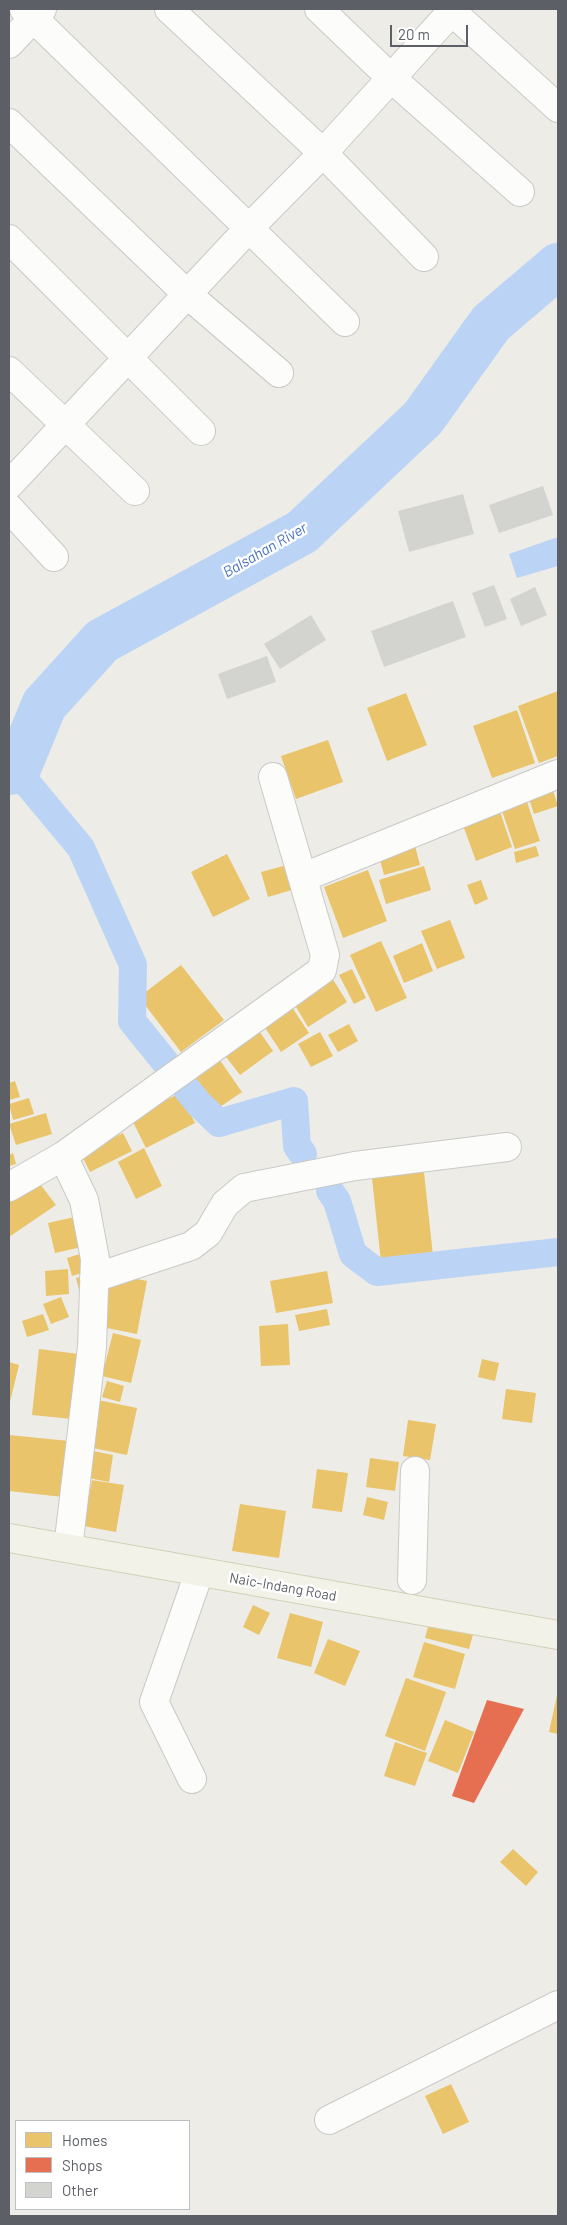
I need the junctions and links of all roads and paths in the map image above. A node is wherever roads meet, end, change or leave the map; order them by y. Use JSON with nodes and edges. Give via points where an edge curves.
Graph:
{"nodes":[{"id":1,"x":169,"y":9,"type":"edge"},
{"id":2,"x":320,"y":9,"type":"edge"},
{"id":3,"x":452,"y":10,"type":"edge"},
{"id":4,"x":33,"y":12,"type":"edge"},
{"id":5,"x":9,"y":44,"type":"edge"},
{"id":6,"x":390,"y":77,"type":"junction"},
{"id":7,"x":558,"y":108,"type":"edge"},
{"id":8,"x":9,"y":123,"type":"edge"},
{"id":9,"x":323,"y":153,"type":"junction"},
{"id":10,"x":520,"y":192,"type":"dead end"},
{"id":11,"x":250,"y":227,"type":"junction"},
{"id":12,"x":9,"y":239,"type":"edge"},
{"id":13,"x":424,"y":257,"type":"dead end"},
{"id":14,"x":187,"y":294,"type":"junction"},
{"id":15,"x":345,"y":322,"type":"dead end"},
{"id":16,"x":129,"y":357,"type":"junction"},
{"id":17,"x":9,"y":371,"type":"edge"},
{"id":18,"x":279,"y":373,"type":"dead end"},
{"id":19,"x":65,"y":424,"type":"junction"},
{"id":20,"x":201,"y":431,"type":"dead end"},
{"id":21,"x":9,"y":485,"type":"edge"},
{"id":22,"x":135,"y":490,"type":"dead end"},
{"id":23,"x":9,"y":508,"type":"edge"},
{"id":24,"x":54,"y":557,"type":"dead end"},
{"id":25,"x":558,"y":774,"type":"edge"},
{"id":26,"x":273,"y":777,"type":"dead end"},
{"id":27,"x":304,"y":877,"type":"junction"},
{"id":28,"x":507,"y":1147,"type":"dead end"},
{"id":29,"x":63,"y":1156,"type":"junction"},
{"id":30,"x":9,"y":1188,"type":"edge"},
{"id":31,"x":94,"y":1278,"type":"junction"},
{"id":32,"x":415,"y":1470,"type":"dead end"},
{"id":33,"x":9,"y":1538,"type":"edge"},
{"id":34,"x":68,"y":1548,"type":"junction"},
{"id":35,"x":199,"y":1573,"type":"junction"},
{"id":36,"x":411,"y":1592,"type":"junction"},
{"id":37,"x":558,"y":1635,"type":"edge"},
{"id":38,"x":192,"y":1779,"type":"dead end"},
{"id":39,"x":558,"y":2005,"type":"edge"},
{"id":40,"x":329,"y":2120,"type":"dead end"}],
"edges":[{"from":1,"to":9,"type":"street"},
{"from":2,"to":6,"type":"street"},
{"from":3,"to":6,"type":"street"},
{"from":3,"to":7,"type":"street"},
{"from":4,"to":5,"type":"street"},
{"from":4,"to":11,"type":"street"},
{"from":6,"to":9,"type":"street"},
{"from":6,"to":10,"type":"street"},
{"from":8,"to":14,"type":"street"},
{"from":9,"to":11,"type":"street"},
{"from":9,"to":13,"type":"street"},
{"from":11,"to":14,"type":"street"},
{"from":11,"to":15,"type":"street"},
{"from":12,"to":16,"type":"street"},
{"from":14,"to":16,"type":"street"},
{"from":14,"to":18,"type":"street"},
{"from":16,"to":19,"type":"street"},
{"from":16,"to":20,"type":"street"},
{"from":17,"to":19,"type":"street"},
{"from":19,"to":21,"type":"street"},
{"from":19,"to":22,"type":"street"},
{"from":23,"to":24,"type":"street"},
{"from":25,"to":27,"type":"street"},
{"from":26,"to":27,"type":"street"},
{"from":27,"to":29,"type":"street","via":[[325,955],[322,970]]},
{"from":28,"to":31,"type":"street","via":[[355,1166],[244,1188],[225,1204],[208,1233],[191,1246]]},
{"from":29,"to":30,"type":"street"},
{"from":29,"to":31,"type":"street","via":[[84,1200],[95,1258]]},
{"from":31,"to":34,"type":"street","via":[[92,1347]]},
{"from":32,"to":36,"type":"street"},
{"from":33,"to":34,"type":"main road","name":"Naic–Indang Road"},
{"from":34,"to":35,"type":"main road","name":"Naic–Indang Road"},
{"from":35,"to":36,"type":"main road","name":"Naic–Indang Road"},
{"from":35,"to":38,"type":"street","via":[[154,1702]]},
{"from":36,"to":37,"type":"main road","name":"Naic–Indang Road"},
{"from":39,"to":40,"type":"street"}]}
